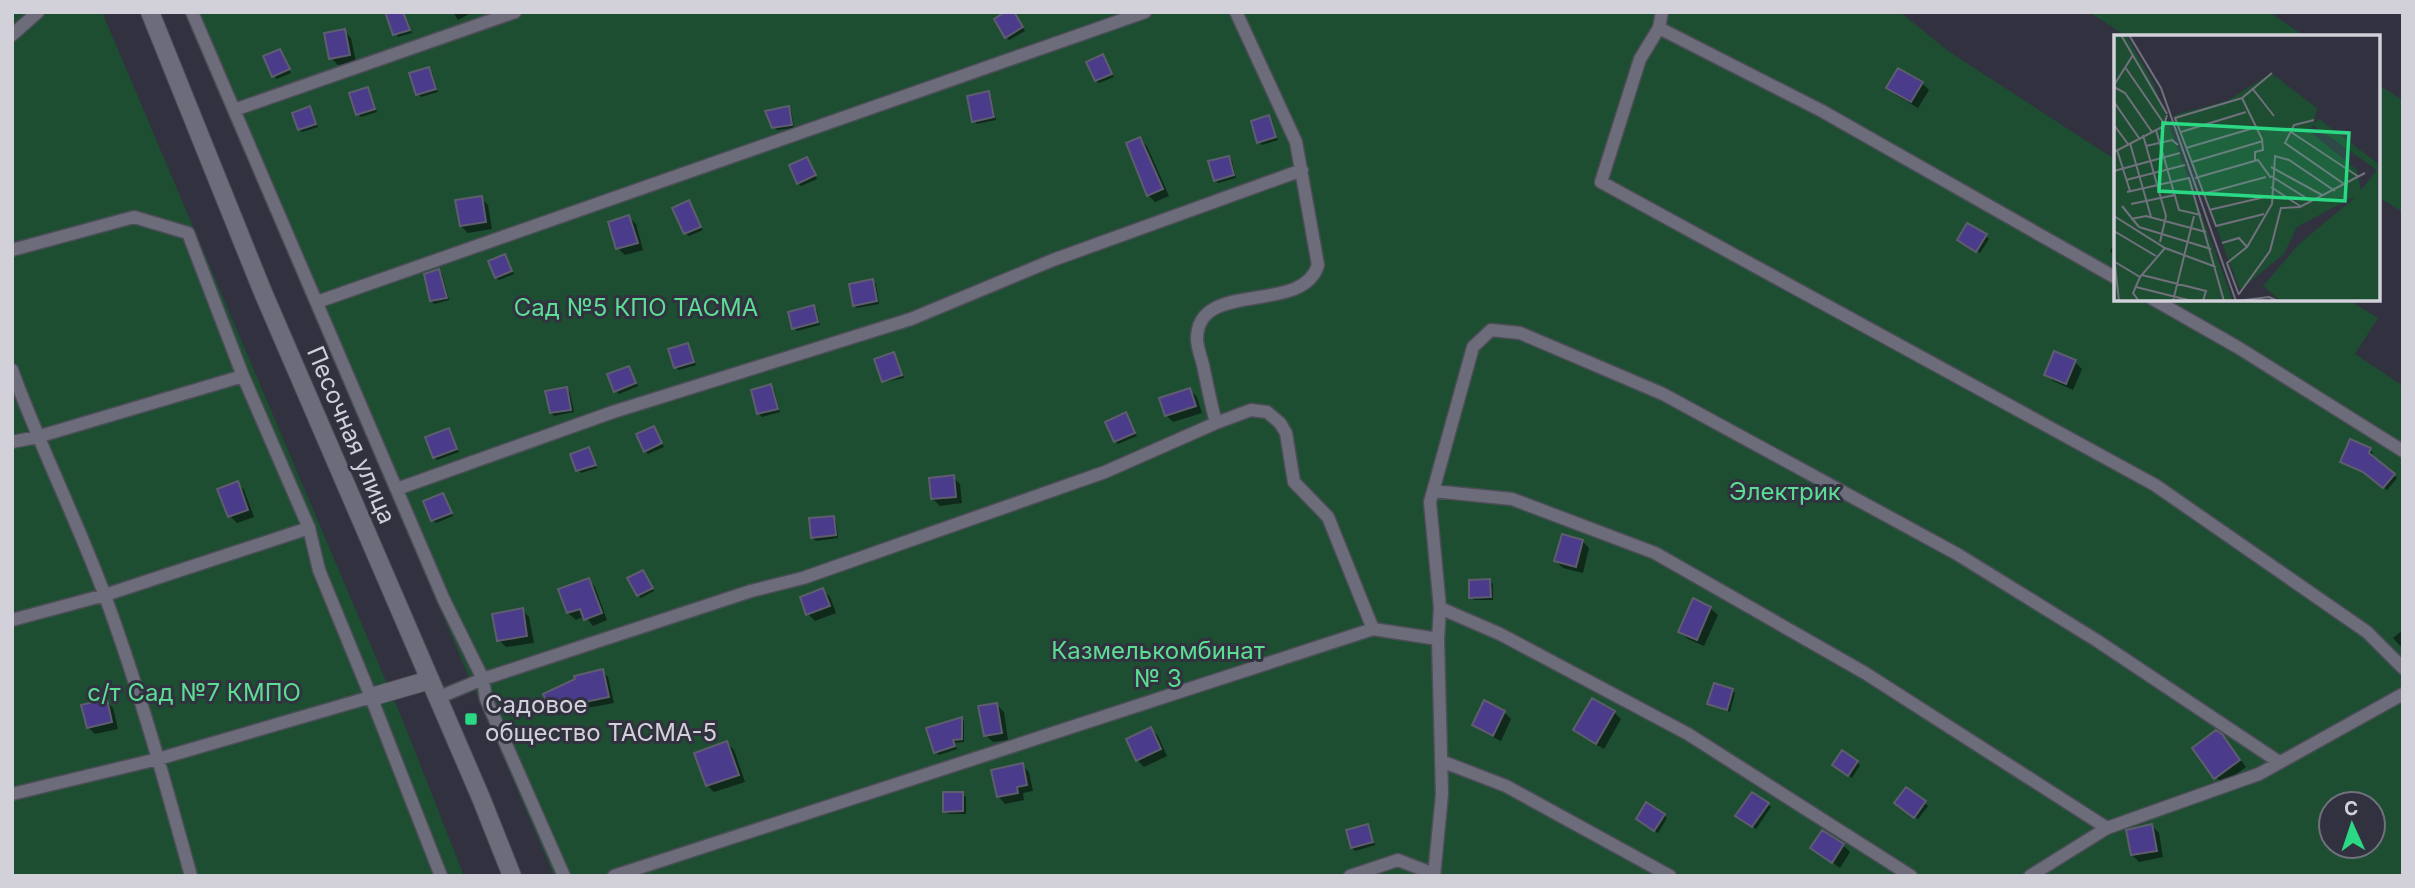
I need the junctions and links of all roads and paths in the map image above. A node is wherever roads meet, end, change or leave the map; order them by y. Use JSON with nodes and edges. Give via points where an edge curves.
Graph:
{"nodes":[{"id":1,"x":38,"y":12,"type":"edge"},
{"id":2,"x":150,"y":12,"type":"edge"},
{"id":3,"x":192,"y":12,"type":"edge"},
{"id":4,"x":515,"y":12,"type":"edge"},
{"id":5,"x":1146,"y":12,"type":"edge"},
{"id":6,"x":1236,"y":12,"type":"edge"},
{"id":7,"x":1662,"y":12,"type":"edge"},
{"id":8,"x":23,"y":18,"type":"edge"},
{"id":9,"x":1659,"y":28,"type":"junction"},
{"id":10,"x":12,"y":35,"type":"edge"},
{"id":11,"x":234,"y":110,"type":"junction"},
{"id":12,"x":1302,"y":170,"type":"junction"},
{"id":13,"x":12,"y":250,"type":"edge"},
{"id":14,"x":2114,"y":277,"type":"edge"},
{"id":15,"x":2157,"y":301,"type":"edge"},
{"id":16,"x":317,"y":302,"type":"junction"},
{"id":17,"x":12,"y":370,"type":"edge"},
{"id":18,"x":243,"y":376,"type":"junction"},
{"id":19,"x":1216,"y":423,"type":"junction"},
{"id":20,"x":37,"y":437,"type":"junction"},
{"id":21,"x":12,"y":442,"type":"edge"},
{"id":22,"x":2403,"y":452,"type":"edge"},
{"id":23,"x":397,"y":489,"type":"junction"},
{"id":24,"x":1433,"y":491,"type":"junction"},
{"id":25,"x":309,"y":528,"type":"junction"},
{"id":26,"x":105,"y":595,"type":"junction"},
{"id":27,"x":1440,"y":608,"type":"junction"},
{"id":28,"x":12,"y":620,"type":"edge"},
{"id":29,"x":1373,"y":629,"type":"junction"},
{"id":30,"x":1437,"y":639,"type":"junction"},
{"id":31,"x":2403,"y":668,"type":"edge"},
{"id":32,"x":483,"y":679,"type":"junction"},
{"id":33,"x":430,"y":680,"type":"junction"},
{"id":34,"x":2403,"y":694,"type":"edge"},
{"id":35,"x":371,"y":697,"type":"junction"},
{"id":36,"x":437,"y":698,"type":"junction"},
{"id":37,"x":158,"y":759,"type":"junction"},
{"id":38,"x":1441,"y":761,"type":"junction"},
{"id":39,"x":2279,"y":762,"type":"junction"},
{"id":40,"x":12,"y":794,"type":"edge"},
{"id":41,"x":2107,"y":828,"type":"junction"},
{"id":42,"x":1434,"y":875,"type":"edge"},
{"id":43,"x":191,"y":876,"type":"edge"},
{"id":44,"x":441,"y":876,"type":"edge"},
{"id":45,"x":512,"y":876,"type":"edge"},
{"id":46,"x":564,"y":876,"type":"edge"},
{"id":47,"x":614,"y":876,"type":"edge"},
{"id":48,"x":1350,"y":876,"type":"edge"},
{"id":49,"x":1670,"y":876,"type":"edge"},
{"id":50,"x":1911,"y":876,"type":"edge"},
{"id":51,"x":2030,"y":876,"type":"edge"}],
"edges":[{"from":1,"to":8,"type":"lane"},
{"from":2,"to":33,"type":"main road","name":"Песочная улица","via":[[262,290]]},
{"from":3,"to":11,"type":"lane"},
{"from":4,"to":11,"type":"lane"},
{"from":5,"to":16,"type":"lane"},
{"from":6,"to":12,"type":"lane","via":[[1296,142]]},
{"from":7,"to":9,"type":"lane"},
{"from":8,"to":10,"type":"lane"},
{"from":9,"to":14,"type":"lane","via":[[1822,111]]},
{"from":9,"to":31,"type":"lane","via":[[1640,59],[1601,182],[2155,485],[2367,632]]},
{"from":11,"to":16,"type":"lane"},
{"from":12,"to":19,"type":"lane","via":[[1318,265],[1315,275],[1302,288],[1224,304],[1208,312],[1199,325],[1197,340]]},
{"from":12,"to":23,"type":"lane","via":[[1053,260],[911,319],[613,412]]},
{"from":13,"to":18,"type":"lane","via":[[134,217],[188,233]]},
{"from":15,"to":22,"type":"lane"},
{"from":16,"to":23,"type":"lane"},
{"from":17,"to":20,"type":"lane"},
{"from":18,"to":20,"type":"lane"},
{"from":18,"to":25,"type":"lane"},
{"from":19,"to":29,"type":"lane","via":[[1251,410],[1267,412],[1280,422],[1294,482],[1328,517]]},
{"from":19,"to":32,"type":"lane","via":[[1105,472],[816,574]]},
{"from":20,"to":21,"type":"lane"},
{"from":20,"to":26,"type":"lane"},
{"from":23,"to":32,"type":"lane"},
{"from":24,"to":27,"type":"lane","via":[[1430,502]]},
{"from":24,"to":39,"type":"lane","via":[[1473,347],[1491,330],[1520,333],[1663,394],[1957,554]]},
{"from":24,"to":41,"type":"lane","via":[[1512,499],[1655,553],[1865,673]]},
{"from":25,"to":26,"type":"lane"},
{"from":25,"to":35,"type":"lane","via":[[319,569]]},
{"from":26,"to":28,"type":"lane"},
{"from":26,"to":37,"type":"lane"},
{"from":27,"to":30,"type":"lane"},
{"from":27,"to":50,"type":"lane","via":[[1500,634],[1688,734]]},
{"from":29,"to":30,"type":"lane"},
{"from":29,"to":47,"type":"lane"},
{"from":30,"to":38,"type":"lane"},
{"from":32,"to":36,"type":"lane"},
{"from":32,"to":46,"type":"lane","via":[[486,699]]},
{"from":33,"to":35,"type":"main road"},
{"from":33,"to":36,"type":"main road","name":"Песочная улица"},
{"from":34,"to":39,"type":"lane"},
{"from":35,"to":37,"type":"lane"},
{"from":35,"to":44,"type":"lane"},
{"from":36,"to":45,"type":"main road","name":"Песочная улица"},
{"from":37,"to":40,"type":"lane"},
{"from":37,"to":43,"type":"lane"},
{"from":38,"to":42,"type":"lane"},
{"from":38,"to":49,"type":"lane","via":[[1506,786]]},
{"from":39,"to":41,"type":"lane","via":[[2259,774]]},
{"from":41,"to":51,"type":"lane"},
{"from":42,"to":48,"type":"lane","via":[[1398,860]]}]}
